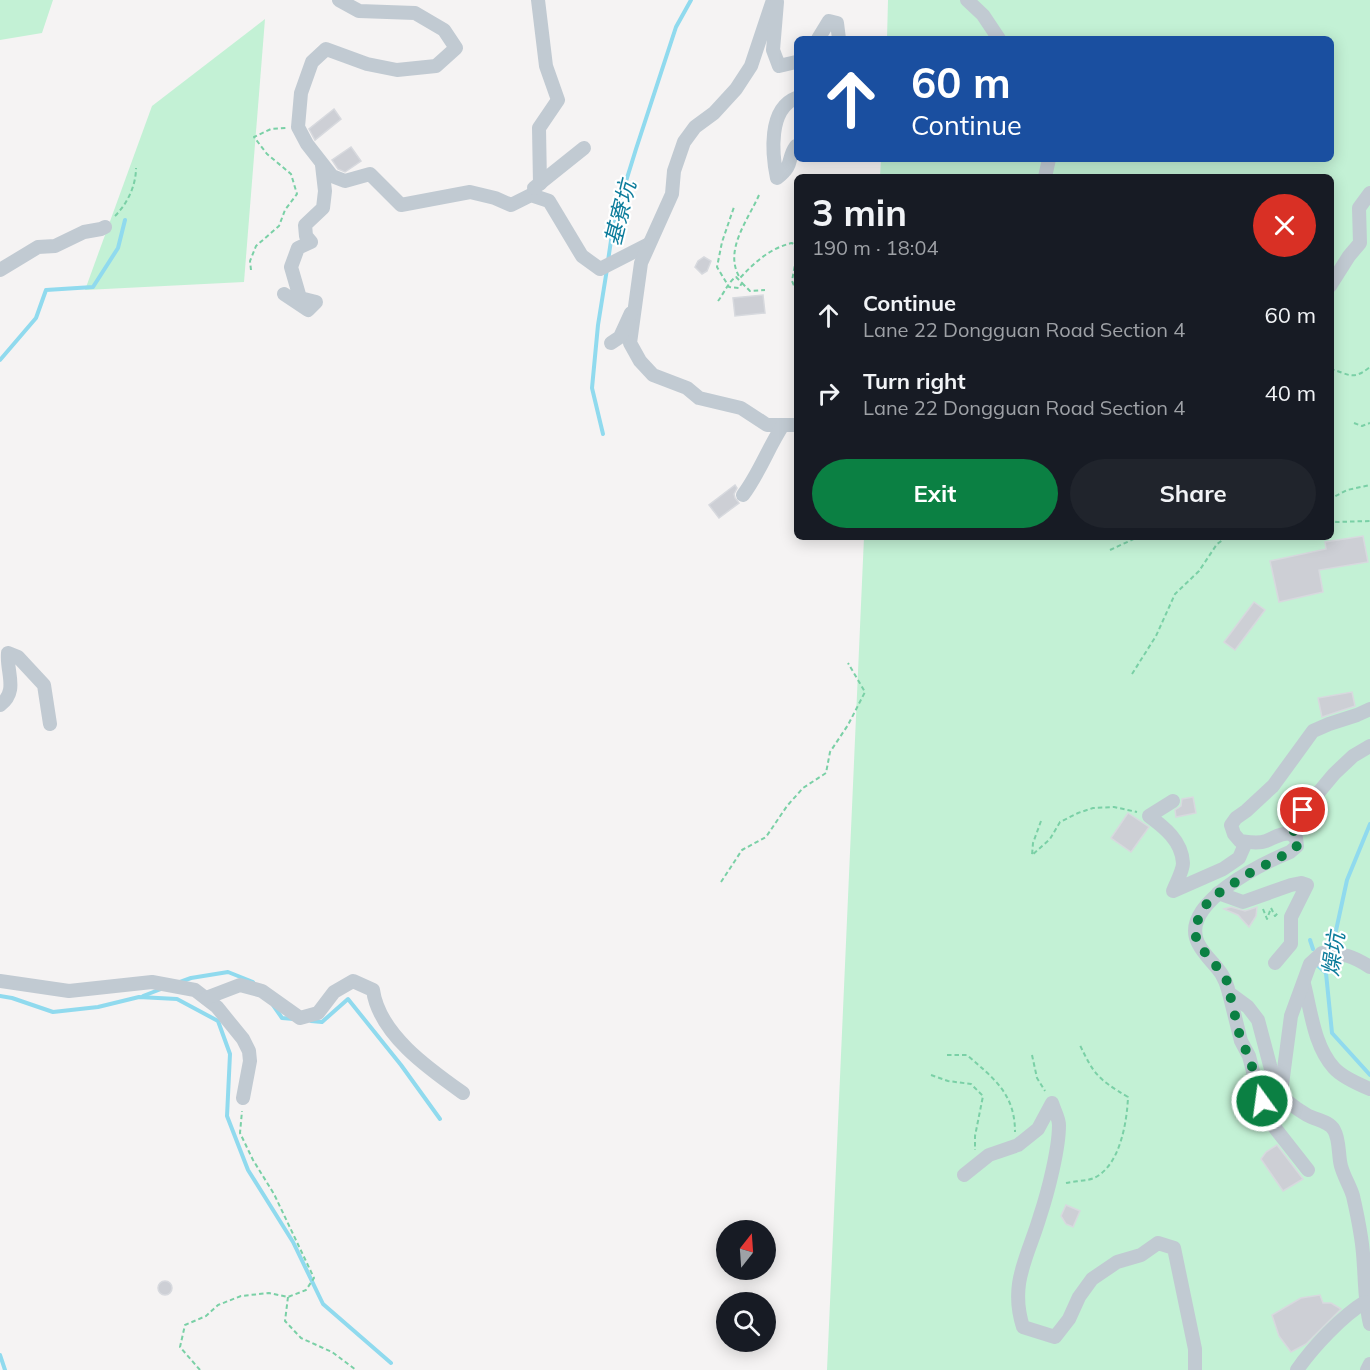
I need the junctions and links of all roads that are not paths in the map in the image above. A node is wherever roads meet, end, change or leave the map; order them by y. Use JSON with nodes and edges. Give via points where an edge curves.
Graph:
{"nodes":[{"id":1,"x":339,"y":0,"type":"edge"},
{"id":2,"x":538,"y":0,"type":"edge"},
{"id":3,"x":776,"y":0,"type":"edge"},
{"id":4,"x":967,"y":0,"type":"edge"},
{"id":5,"x":820,"y":36,"type":"edge"},
{"id":6,"x":839,"y":36,"type":"edge"},
{"id":7,"x":997,"y":36,"type":"edge"},
{"id":8,"x":794,"y":62,"type":"edge"},
{"id":9,"x":794,"y":99,"type":"edge"},
{"id":10,"x":584,"y":148,"type":"dead end"},
{"id":11,"x":794,"y":149,"type":"edge"},
{"id":12,"x":322,"y":164,"type":"junction"},
{"id":13,"x":540,"y":184,"type":"junction"},
{"id":14,"x":1370,"y":193,"type":"edge"},
{"id":15,"x":518,"y":201,"type":"junction"},
{"id":16,"x":105,"y":227,"type":"road end"},
{"id":17,"x":649,"y":244,"type":"junction"},
{"id":18,"x":0,"y":270,"type":"edge"},
{"id":19,"x":1334,"y":280,"type":"edge"},
{"id":20,"x":284,"y":294,"type":"dead end"},
{"id":21,"x":636,"y":307,"type":"junction"},
{"id":22,"x":611,"y":343,"type":"dead end"},
{"id":23,"x":790,"y":425,"type":"edge"},
{"id":24,"x":743,"y":495,"type":"dead end"},
{"id":25,"x":0,"y":705,"type":"edge"},
{"id":26,"x":1370,"y":709,"type":"edge"},
{"id":27,"x":50,"y":724,"type":"dead end"},
{"id":28,"x":1370,"y":746,"type":"edge"},
{"id":29,"x":1173,"y":801,"type":"dead end"},
{"id":30,"x":1292,"y":835,"type":"junction"},
{"id":31,"x":1246,"y":842,"type":"junction"},
{"id":32,"x":1218,"y":893,"type":"junction"},
{"id":33,"x":1275,"y":963,"type":"dead end"},
{"id":34,"x":1370,"y":967,"type":"edge"},
{"id":35,"x":0,"y":981,"type":"edge"},
{"id":36,"x":1304,"y":984,"type":"junction"},
{"id":37,"x":1229,"y":993,"type":"junction"},
{"id":38,"x":206,"y":998,"type":"junction"},
{"id":39,"x":1370,"y":1089,"type":"edge"},
{"id":40,"x":463,"y":1093,"type":"dead end"},
{"id":41,"x":1281,"y":1097,"type":"junction"},
{"id":42,"x":243,"y":1098,"type":"road end"},
{"id":43,"x":1308,"y":1170,"type":"dead end"},
{"id":44,"x":964,"y":1175,"type":"dead end"},
{"id":45,"x":1365,"y":1302,"type":"junction"},
{"id":46,"x":1370,"y":1324,"type":"edge"},
{"id":47,"x":1370,"y":1364,"type":"edge"},
{"id":48,"x":1195,"y":1370,"type":"edge"},
{"id":49,"x":1297,"y":1370,"type":"edge"},
{"id":50,"x":1367,"y":1370,"type":"edge"}],
"edges":[{"from":1,"to":12,"type":"street","via":[[359,11],[415,13],[444,30],[456,48],[436,66],[397,70],[326,49],[312,62],[301,93],[298,127]]},
{"from":2,"to":13,"type":"street","via":[[546,66],[558,100],[539,128]]},
{"from":3,"to":8,"type":"street","via":[[773,50],[779,66]]},
{"from":3,"to":17,"type":"street","via":[[751,66],[736,89],[684,142],[674,171],[672,194]]},
{"from":4,"to":7,"type":"street"},
{"from":5,"to":6,"type":"street","via":[[829,21],[837,23]]},
{"from":9,"to":11,"type":"street","via":[[774,126],[777,178],[788,170]]},
{"from":10,"to":13,"type":"street"},
{"from":12,"to":15,"type":"street","via":[[332,177],[345,181],[370,174],[401,205],[470,192],[511,205]]},
{"from":12,"to":20,"type":"street","via":[[323,208],[305,225],[311,242],[298,248],[291,267],[300,298],[316,302],[308,310]]},
{"from":13,"to":15,"type":"street"},
{"from":14,"to":19,"type":"street","via":[[1359,208],[1360,243]]},
{"from":15,"to":17,"type":"street","via":[[531,195],[549,201],[582,256],[600,269]]},
{"from":16,"to":18,"type":"street","via":[[55,246],[38,247]]},
{"from":17,"to":21,"type":"street","via":[[641,263]]},
{"from":21,"to":22,"type":"street","via":[[620,337]]},
{"from":21,"to":23,"type":"street","via":[[630,343],[653,375],[687,388],[699,398],[741,408],[767,425]]},
{"from":23,"to":24,"type":"street","via":[[773,441],[756,478]]},
{"from":25,"to":27,"type":"street","via":[[7,700],[12,683],[8,653],[18,657],[44,685]]},
{"from":26,"to":31,"type":"street","via":[[1312,731],[1273,786],[1231,825],[1240,841]]},
{"from":28,"to":30,"type":"street","via":[[1334,774],[1303,810]]},
{"from":29,"to":31,"type":"street","via":[[1149,816],[1166,828],[1178,846],[1183,864],[1173,891],[1223,869],[1239,858]]},
{"from":30,"to":31,"type":"street","via":[[1276,834],[1265,842]]},
{"from":30,"to":32,"type":"street","via":[[1297,846],[1290,852]]},
{"from":32,"to":33,"type":"street","via":[[1243,902],[1291,885],[1307,885],[1291,917],[1291,944]]},
{"from":32,"to":37,"type":"street","via":[[1201,912],[1194,930],[1198,944],[1226,978]]},
{"from":34,"to":36,"type":"street","via":[[1353,956],[1322,953],[1310,964]]},
{"from":35,"to":38,"type":"street","via":[[69,991],[152,982],[195,990]]},
{"from":36,"to":39,"type":"street","via":[[1320,1045],[1334,1068]]},
{"from":36,"to":41,"type":"street","via":[[1292,1016]]},
{"from":37,"to":41,"type":"street","via":[[1248,1006],[1258,1020]]},
{"from":37,"to":43,"type":"street","via":[[1264,1114]]},
{"from":38,"to":40,"type":"street","via":[[240,985],[262,991],[300,1018],[318,1013],[334,992],[353,981],[373,990],[375,1005],[415,1058]]},
{"from":38,"to":42,"type":"street","via":[[217,1006],[249,1051]]},
{"from":41,"to":45,"type":"street","via":[[1333,1128],[1361,1236]]},
{"from":44,"to":48,"type":"street","via":[[989,1155],[1018,1145],[1038,1129],[1052,1103],[1059,1123],[1052,1171],[1018,1283],[1017,1309],[1023,1327],[1055,1337],[1092,1279],[1158,1243],[1174,1248],[1195,1349]]},
{"from":45,"to":46,"type":"street"},
{"from":45,"to":49,"type":"street","via":[[1309,1352]]},
{"from":47,"to":50,"type":"street"}]}
